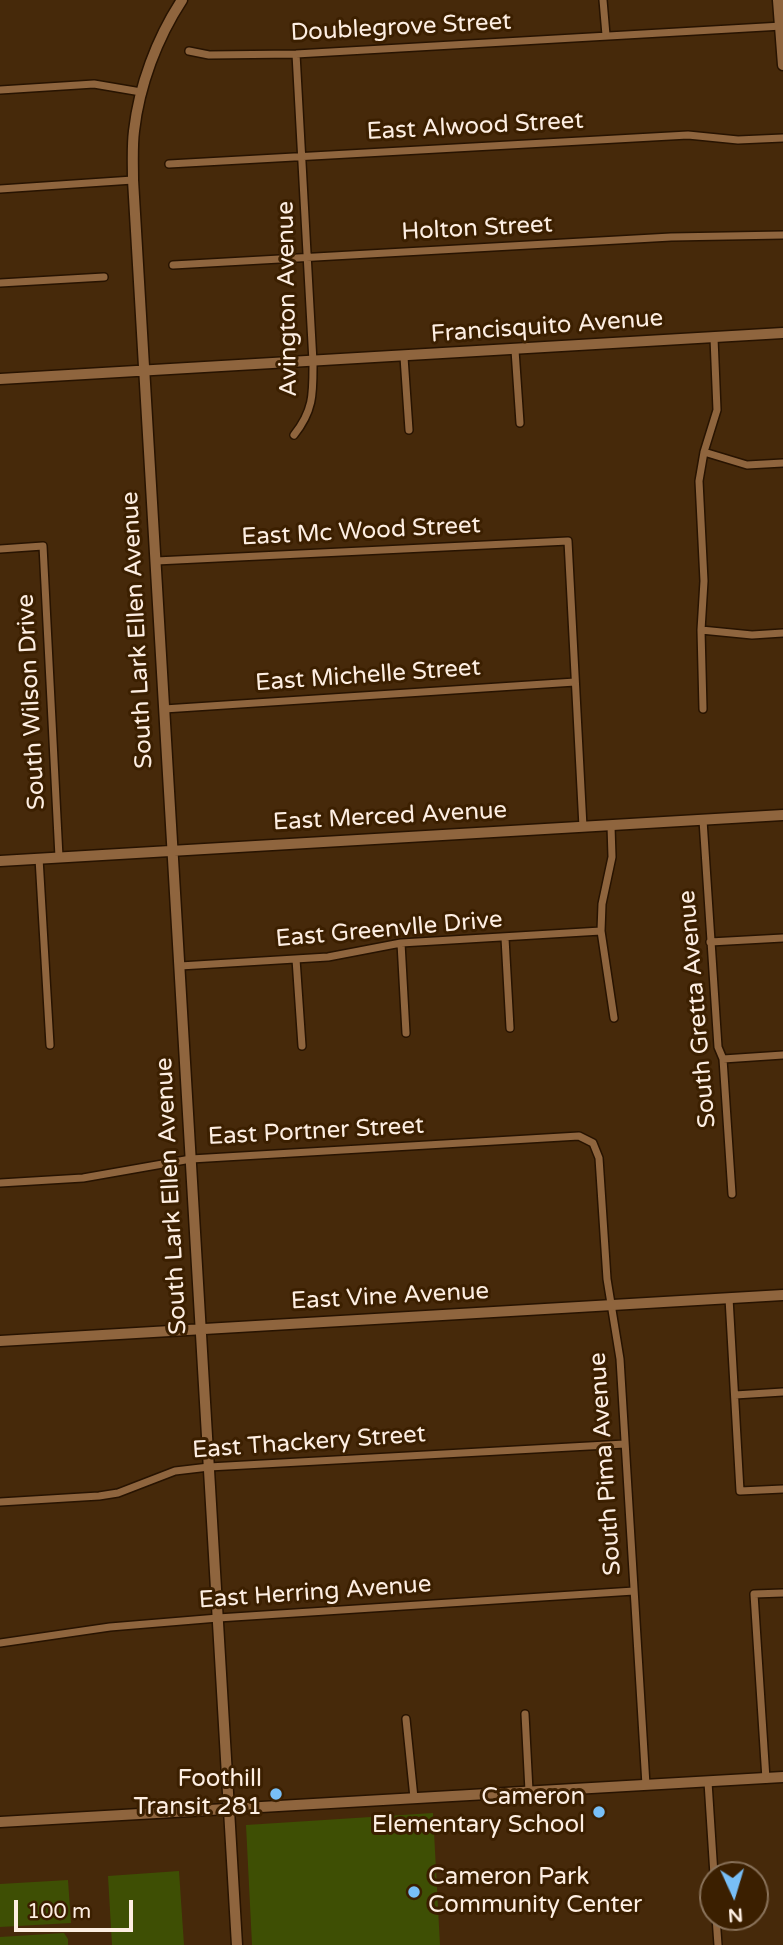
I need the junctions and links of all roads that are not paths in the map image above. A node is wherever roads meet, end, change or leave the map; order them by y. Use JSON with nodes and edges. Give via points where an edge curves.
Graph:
{"nodes":[{"id":1,"x":182,"y":0,"type":"edge"},
{"id":2,"x":604,"y":0,"type":"edge"},
{"id":3,"x":778,"y":0,"type":"edge"},
{"id":4,"x":782,"y":26,"type":"edge"},
{"id":5,"x":606,"y":35,"type":"junction"},
{"id":6,"x":190,"y":51,"type":"dead end"},
{"id":7,"x":296,"y":54,"type":"junction"},
{"id":8,"x":783,"y":65,"type":"edge"},
{"id":9,"x":0,"y":90,"type":"edge"},
{"id":10,"x":141,"y":92,"type":"junction"},
{"id":11,"x":783,"y":138,"type":"edge"},
{"id":12,"x":303,"y":156,"type":"junction"},
{"id":13,"x":169,"y":164,"type":"dead end"},
{"id":14,"x":133,"y":180,"type":"junction"},
{"id":15,"x":0,"y":189,"type":"edge"},
{"id":16,"x":783,"y":235,"type":"edge"},
{"id":17,"x":308,"y":258,"type":"junction"},
{"id":18,"x":173,"y":265,"type":"dead end"},
{"id":19,"x":104,"y":276,"type":"dead end"},
{"id":20,"x":0,"y":283,"type":"edge"},
{"id":21,"x":783,"y":333,"type":"edge"},
{"id":22,"x":714,"y":338,"type":"junction"},
{"id":23,"x":515,"y":350,"type":"junction"},
{"id":24,"x":404,"y":357,"type":"junction"},
{"id":25,"x":313,"y":362,"type":"junction"},
{"id":26,"x":144,"y":370,"type":"junction"},
{"id":27,"x":0,"y":379,"type":"edge"},
{"id":28,"x":520,"y":423,"type":"dead end"},
{"id":29,"x":409,"y":430,"type":"dead end"},
{"id":30,"x":294,"y":435,"type":"dead end"},
{"id":31,"x":704,"y":452,"type":"junction"},
{"id":32,"x":783,"y":463,"type":"edge"},
{"id":33,"x":0,"y":549,"type":"edge"},
{"id":34,"x":156,"y":561,"type":"junction"},
{"id":35,"x":701,"y":630,"type":"junction"},
{"id":36,"x":783,"y":633,"type":"edge"},
{"id":37,"x":575,"y":682,"type":"junction"},
{"id":38,"x":164,"y":709,"type":"junction"},
{"id":39,"x":703,"y":709,"type":"dead end"},
{"id":40,"x":783,"y":815,"type":"edge"},
{"id":41,"x":703,"y":820,"type":"junction"},
{"id":42,"x":611,"y":826,"type":"junction"},
{"id":43,"x":583,"y":827,"type":"junction"},
{"id":44,"x":172,"y":850,"type":"junction"},
{"id":45,"x":59,"y":857,"type":"junction"},
{"id":46,"x":39,"y":858,"type":"junction"},
{"id":47,"x":0,"y":861,"type":"edge"},
{"id":48,"x":601,"y":931,"type":"junction"},
{"id":49,"x":505,"y":938,"type":"junction"},
{"id":50,"x":783,"y":938,"type":"edge"},
{"id":51,"x":710,"y":942,"type":"junction"},
{"id":52,"x":401,"y":943,"type":"junction"},
{"id":53,"x":296,"y":960,"type":"junction"},
{"id":54,"x":180,"y":966,"type":"junction"},
{"id":55,"x":614,"y":1018,"type":"dead end"},
{"id":56,"x":510,"y":1028,"type":"dead end"},
{"id":57,"x":406,"y":1033,"type":"dead end"},
{"id":58,"x":50,"y":1045,"type":"dead end"},
{"id":59,"x":302,"y":1046,"type":"dead end"},
{"id":60,"x":783,"y":1055,"type":"edge"},
{"id":61,"x":723,"y":1059,"type":"junction"},
{"id":62,"x":593,"y":1143,"type":"joint"},
{"id":63,"x":191,"y":1159,"type":"junction"},
{"id":64,"x":0,"y":1183,"type":"edge"},
{"id":65,"x":732,"y":1194,"type":"dead end"},
{"id":66,"x":783,"y":1295,"type":"edge"},
{"id":67,"x":729,"y":1298,"type":"junction"},
{"id":68,"x":612,"y":1304,"type":"junction"},
{"id":69,"x":201,"y":1329,"type":"junction"},
{"id":70,"x":0,"y":1341,"type":"edge"},
{"id":71,"x":783,"y":1392,"type":"edge"},
{"id":72,"x":735,"y":1395,"type":"junction"},
{"id":73,"x":625,"y":1444,"type":"junction"},
{"id":74,"x":209,"y":1467,"type":"junction"},
{"id":75,"x":783,"y":1489,"type":"edge"},
{"id":76,"x":0,"y":1502,"type":"edge"},
{"id":77,"x":634,"y":1591,"type":"junction"},
{"id":78,"x":783,"y":1593,"type":"edge"},
{"id":79,"x":218,"y":1619,"type":"junction"},
{"id":80,"x":0,"y":1643,"type":"edge"},
{"id":81,"x":526,"y":1714,"type":"dead end"},
{"id":82,"x":405,"y":1719,"type":"dead end"},
{"id":83,"x":783,"y":1777,"type":"edge"},
{"id":84,"x":766,"y":1779,"type":"junction"},
{"id":85,"x":708,"y":1782,"type":"junction"},
{"id":86,"x":646,"y":1785,"type":"junction"},
{"id":87,"x":529,"y":1791,"type":"junction"},
{"id":88,"x":414,"y":1798,"type":"junction"},
{"id":89,"x":229,"y":1808,"type":"junction"},
{"id":90,"x":0,"y":1822,"type":"edge"},
{"id":91,"x":713,"y":1861,"type":"edge"},
{"id":92,"x":237,"y":1945,"type":"edge"}],
"edges":[{"from":1,"to":10,"type":"street","via":[[158,45]]},
{"from":2,"to":5,"type":"street"},
{"from":3,"to":4,"type":"street"},
{"from":4,"to":5,"type":"street","name":"Doublegrove Street"},
{"from":4,"to":8,"type":"street"},
{"from":5,"to":7,"type":"street","name":"Doublegrove Street"},
{"from":6,"to":7,"type":"street","name":"Doublegrove Street"},
{"from":7,"to":12,"type":"street","name":"Avington Avenue"},
{"from":9,"to":10,"type":"street","via":[[94,84]]},
{"from":10,"to":14,"type":"street","via":[[133,134]]},
{"from":11,"to":12,"type":"street","name":"East Alwood Street","via":[[688,135]]},
{"from":12,"to":13,"type":"street","name":"East Alwood Street"},
{"from":12,"to":17,"type":"street","name":"Avington Avenue"},
{"from":14,"to":15,"type":"street"},
{"from":14,"to":26,"type":"street","name":"South Lark Ellen Avenue"},
{"from":16,"to":17,"type":"street","name":"Holton Street"},
{"from":17,"to":18,"type":"street","name":"Holton Street"},
{"from":17,"to":25,"type":"street","name":"Avington Avenue"},
{"from":19,"to":20,"type":"street"},
{"from":21,"to":22,"type":"street","name":"Francisquito Avenue"},
{"from":22,"to":23,"type":"street","name":"Francisquito Avenue"},
{"from":22,"to":31,"type":"street","via":[[717,410]]},
{"from":23,"to":24,"type":"street","name":"Francisquito Avenue"},
{"from":23,"to":28,"type":"street"},
{"from":24,"to":25,"type":"street","name":"Francisquito Avenue"},
{"from":24,"to":29,"type":"street"},
{"from":25,"to":26,"type":"street","name":"Francisquito Avenue"},
{"from":25,"to":30,"type":"street","name":"Avington Avenue","via":[[313,396],[306,420]]},
{"from":26,"to":27,"type":"street","name":"Francisquito Avenue"},
{"from":26,"to":34,"type":"street","name":"South Lark Ellen Avenue"},
{"from":31,"to":32,"type":"street","via":[[747,465]]},
{"from":31,"to":35,"type":"street","via":[[699,481],[704,581]]},
{"from":33,"to":45,"type":"street","name":"South Wilson Drive","via":[[43,546]]},
{"from":34,"to":37,"type":"street","name":"East Mc Wood Street","via":[[568,541]]},
{"from":34,"to":38,"type":"street","name":"South Lark Ellen Avenue"},
{"from":35,"to":36,"type":"street"},
{"from":35,"to":39,"type":"street"},
{"from":37,"to":38,"type":"street","name":"East Michelle Street"},
{"from":37,"to":43,"type":"street"},
{"from":38,"to":44,"type":"street","name":"South Lark Ellen Avenue"},
{"from":40,"to":41,"type":"street","name":"East Merced Avenue"},
{"from":41,"to":42,"type":"street","name":"East Merced Avenue"},
{"from":41,"to":51,"type":"street","name":"South Gretta Avenue"},
{"from":42,"to":43,"type":"street","name":"East Merced Avenue"},
{"from":42,"to":48,"type":"street","via":[[612,857]]},
{"from":43,"to":44,"type":"street","name":"East Merced Avenue"},
{"from":44,"to":45,"type":"street","name":"East Merced Avenue"},
{"from":44,"to":54,"type":"street","name":"South Lark Ellen Avenue"},
{"from":45,"to":46,"type":"street","name":"East Merced Avenue"},
{"from":46,"to":47,"type":"street","name":"East Merced Avenue"},
{"from":46,"to":58,"type":"street"},
{"from":48,"to":49,"type":"street","name":"East Greenvlle Drive"},
{"from":48,"to":55,"type":"street"},
{"from":49,"to":52,"type":"street","name":"East Greenvlle Drive"},
{"from":49,"to":56,"type":"street"},
{"from":50,"to":51,"type":"street"},
{"from":51,"to":61,"type":"street","name":"South Gretta Avenue","via":[[718,1047]]},
{"from":52,"to":53,"type":"street","name":"East Greenvlle Drive"},
{"from":52,"to":57,"type":"street"},
{"from":53,"to":54,"type":"street","name":"East Greenvlle Drive"},
{"from":53,"to":59,"type":"street"},
{"from":54,"to":63,"type":"street","name":"South Lark Ellen Avenue"},
{"from":60,"to":61,"type":"street"},
{"from":61,"to":65,"type":"street","name":"South Gretta Avenue"},
{"from":62,"to":63,"type":"street","name":"East Portner Street","via":[[579,1136]]},
{"from":62,"to":68,"type":"street","name":"South Pima Avenue","via":[[599,1158]]},
{"from":63,"to":64,"type":"street","name":"East Portner Street","via":[[83,1178]]},
{"from":63,"to":69,"type":"street","name":"South Lark Ellen Avenue"},
{"from":66,"to":67,"type":"street","name":"East Vine Avenue"},
{"from":67,"to":68,"type":"street","name":"East Vine Avenue"},
{"from":67,"to":72,"type":"street"},
{"from":68,"to":69,"type":"street","name":"East Vine Avenue"},
{"from":68,"to":73,"type":"street","name":"South Pima Avenue"},
{"from":69,"to":70,"type":"street","name":"East Vine Avenue"},
{"from":69,"to":74,"type":"street","name":"South Lark Ellen Avenue"},
{"from":71,"to":72,"type":"street"},
{"from":72,"to":75,"type":"street","via":[[740,1491]]},
{"from":73,"to":74,"type":"street","name":"East Thackery Street"},
{"from":73,"to":77,"type":"street","name":"South Pima Avenue"},
{"from":74,"to":76,"type":"street","name":"East Thackery Street","via":[[175,1471],[118,1493]]},
{"from":74,"to":79,"type":"street","name":"South Lark Ellen Avenue"},
{"from":77,"to":79,"type":"street","name":"East Herring Avenue"},
{"from":77,"to":86,"type":"street","name":"South Pima Avenue"},
{"from":78,"to":84,"type":"street","via":[[754,1594]]},
{"from":79,"to":80,"type":"street","name":"East Herring Avenue","via":[[110,1627]]},
{"from":79,"to":89,"type":"street","name":"South Lark Ellen Avenue"},
{"from":81,"to":87,"type":"street"},
{"from":82,"to":88,"type":"street"},
{"from":83,"to":84,"type":"street"},
{"from":84,"to":85,"type":"street"},
{"from":85,"to":86,"type":"street"},
{"from":85,"to":91,"type":"street"},
{"from":86,"to":87,"type":"street"},
{"from":87,"to":88,"type":"street"},
{"from":88,"to":89,"type":"street"},
{"from":89,"to":90,"type":"street"},
{"from":89,"to":92,"type":"street","name":"South Lark Ellen Avenue"}]}
